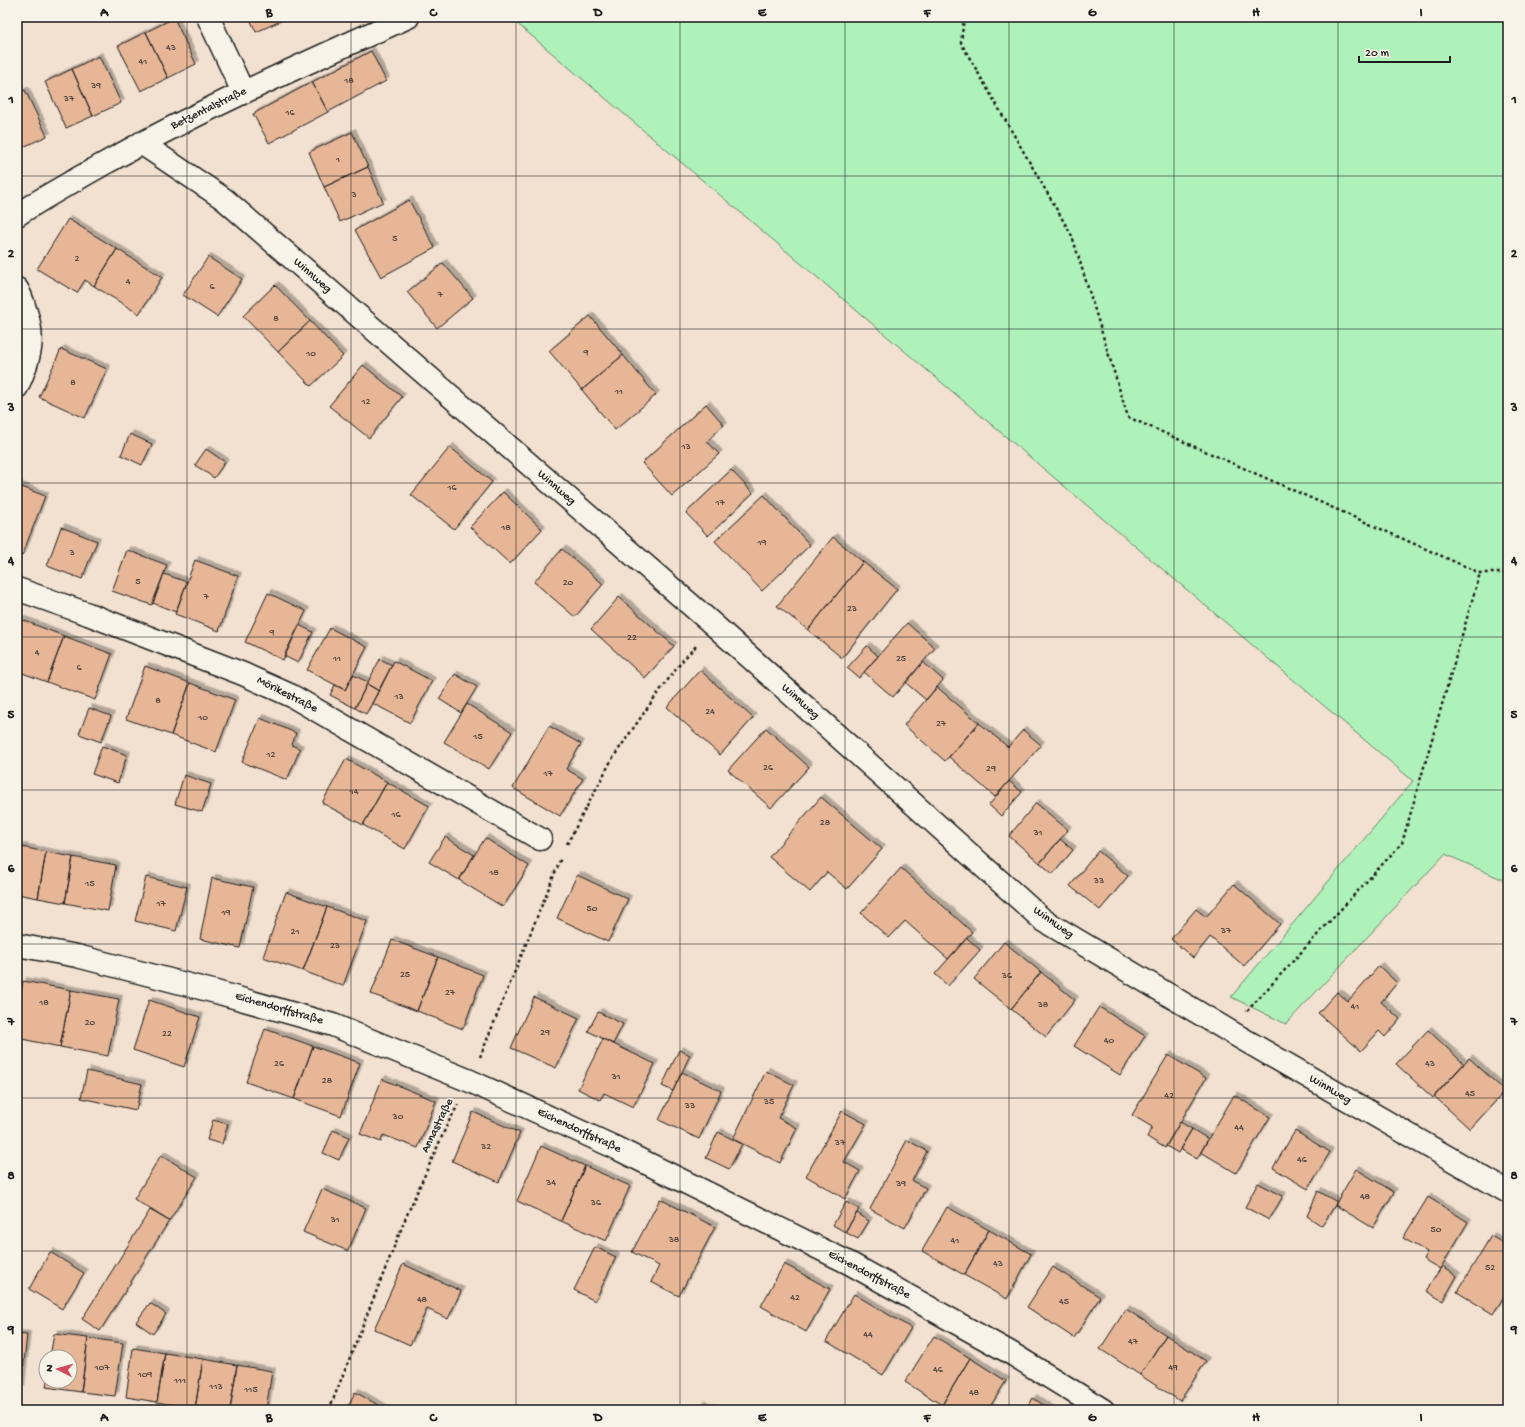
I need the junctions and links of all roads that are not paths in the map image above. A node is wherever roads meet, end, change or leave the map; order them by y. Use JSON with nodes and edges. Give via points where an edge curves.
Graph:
{"nodes":[{"id":1,"x":208,"y":17,"type":"edge"},
{"id":2,"x":408,"y":17,"type":"edge"},
{"id":3,"x":243,"y":92,"type":"junction"},
{"id":4,"x":140,"y":143,"type":"junction"},
{"id":5,"x":17,"y":215,"type":"edge"},
{"id":6,"x":17,"y":289,"type":"edge"},
{"id":7,"x":17,"y":387,"type":"edge"},
{"id":8,"x":17,"y":589,"type":"edge"},
{"id":9,"x":540,"y":839,"type":"dead end"},
{"id":10,"x":17,"y":945,"type":"edge"},
{"id":11,"x":1508,"y":1192,"type":"edge"},
{"id":12,"x":1103,"y":1410,"type":"edge"}],
"edges":[{"from":1,"to":3,"type":"street"},
{"from":2,"to":3,"type":"street","name":"Betzentalstraße"},
{"from":3,"to":4,"type":"street","name":"Betzentalstraße"},
{"from":4,"to":5,"type":"street","name":"Betzentalstraße"},
{"from":4,"to":11,"type":"street","name":"Winnweg","via":[[224,199],[715,626],[1043,920]]},
{"from":6,"to":7,"type":"street","via":[[30,322],[32,344],[26,368]]},
{"from":8,"to":9,"type":"street","name":"Mörikestraße","via":[[244,674],[292,696]]},
{"from":10,"to":12,"type":"street","name":"Eichendorffstraße","via":[[77,956],[333,1025],[470,1081],[612,1146],[849,1263],[1009,1352]]}]}
